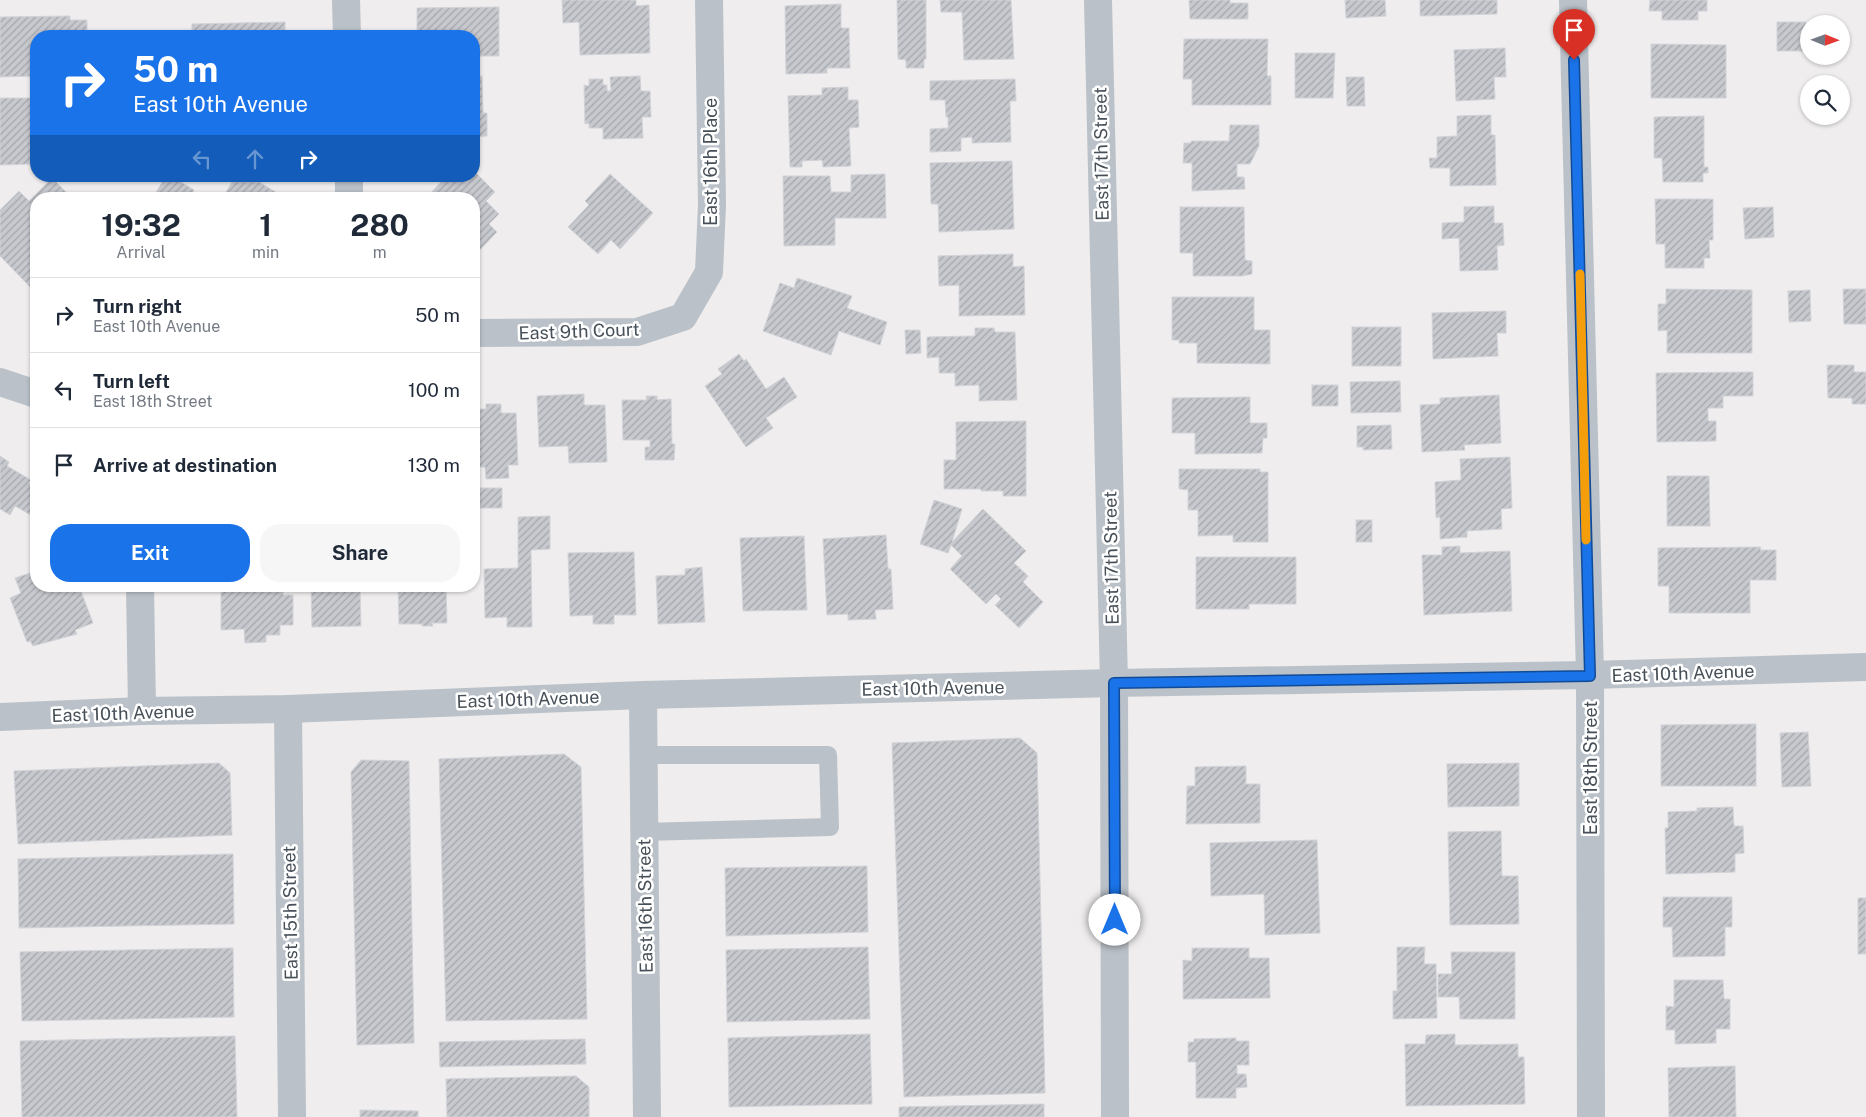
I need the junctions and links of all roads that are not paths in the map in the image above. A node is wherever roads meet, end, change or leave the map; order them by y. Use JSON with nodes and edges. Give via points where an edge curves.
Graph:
{"nodes":[{"id":1,"x":346,"y":0,"type":"edge"},
{"id":2,"x":709,"y":0,"type":"edge"},
{"id":3,"x":1098,"y":0,"type":"edge"},
{"id":4,"x":1573,"y":0,"type":"edge"},
{"id":5,"x":346,"y":30,"type":"edge"},
{"id":6,"x":683,"y":317,"type":"joint"},
{"id":7,"x":480,"y":333,"type":"edge"},
{"id":8,"x":0,"y":382,"type":"edge"},
{"id":9,"x":30,"y":392,"type":"edge"},
{"id":10,"x":140,"y":592,"type":"edge"},
{"id":11,"x":1866,"y":667,"type":"edge"},
{"id":12,"x":1590,"y":676,"type":"junction"},
{"id":13,"x":1114,"y":683,"type":"junction"},
{"id":14,"x":643,"y":695,"type":"junction"},
{"id":15,"x":288,"y":709,"type":"junction"},
{"id":16,"x":142,"y":711,"type":"junction"},
{"id":17,"x":0,"y":716,"type":"edge"},
{"id":18,"x":643,"y":755,"type":"junction"},
{"id":19,"x":644,"y":832,"type":"junction"},
{"id":20,"x":292,"y":1117,"type":"edge"},
{"id":21,"x":647,"y":1117,"type":"edge"},
{"id":22,"x":1115,"y":1117,"type":"edge"},
{"id":23,"x":1591,"y":1117,"type":"edge"}],
"edges":[{"from":1,"to":5,"type":"street"},
{"from":2,"to":6,"type":"street","name":"East 16th Place","via":[[712,205],[709,272]]},
{"from":3,"to":13,"type":"street","name":"East 17th Street"},
{"from":4,"to":12,"type":"street","name":"East 18th Street"},
{"from":6,"to":7,"type":"street","name":"East 9th Court","via":[[637,332]]},
{"from":8,"to":9,"type":"street"},
{"from":10,"to":16,"type":"street"},
{"from":11,"to":12,"type":"street","name":"East 10th Avenue"},
{"from":12,"to":13,"type":"street","name":"East 10th Avenue"},
{"from":12,"to":23,"type":"street","name":"East 18th Street"},
{"from":13,"to":14,"type":"street","name":"East 10th Avenue"},
{"from":13,"to":22,"type":"street","name":"East 17th Street"},
{"from":14,"to":15,"type":"street","name":"East 10th Avenue"},
{"from":14,"to":18,"type":"street","name":"East 16th Street"},
{"from":15,"to":16,"type":"street","name":"East 10th Avenue"},
{"from":15,"to":20,"type":"street","name":"East 15th Street"},
{"from":16,"to":17,"type":"street","name":"East 10th Avenue"},
{"from":18,"to":19,"type":"street","name":"East 16th Street"},
{"from":18,"to":19,"type":"lane","via":[[828,755],[830,827]]},
{"from":19,"to":21,"type":"street","name":"East 16th Street"}]}
